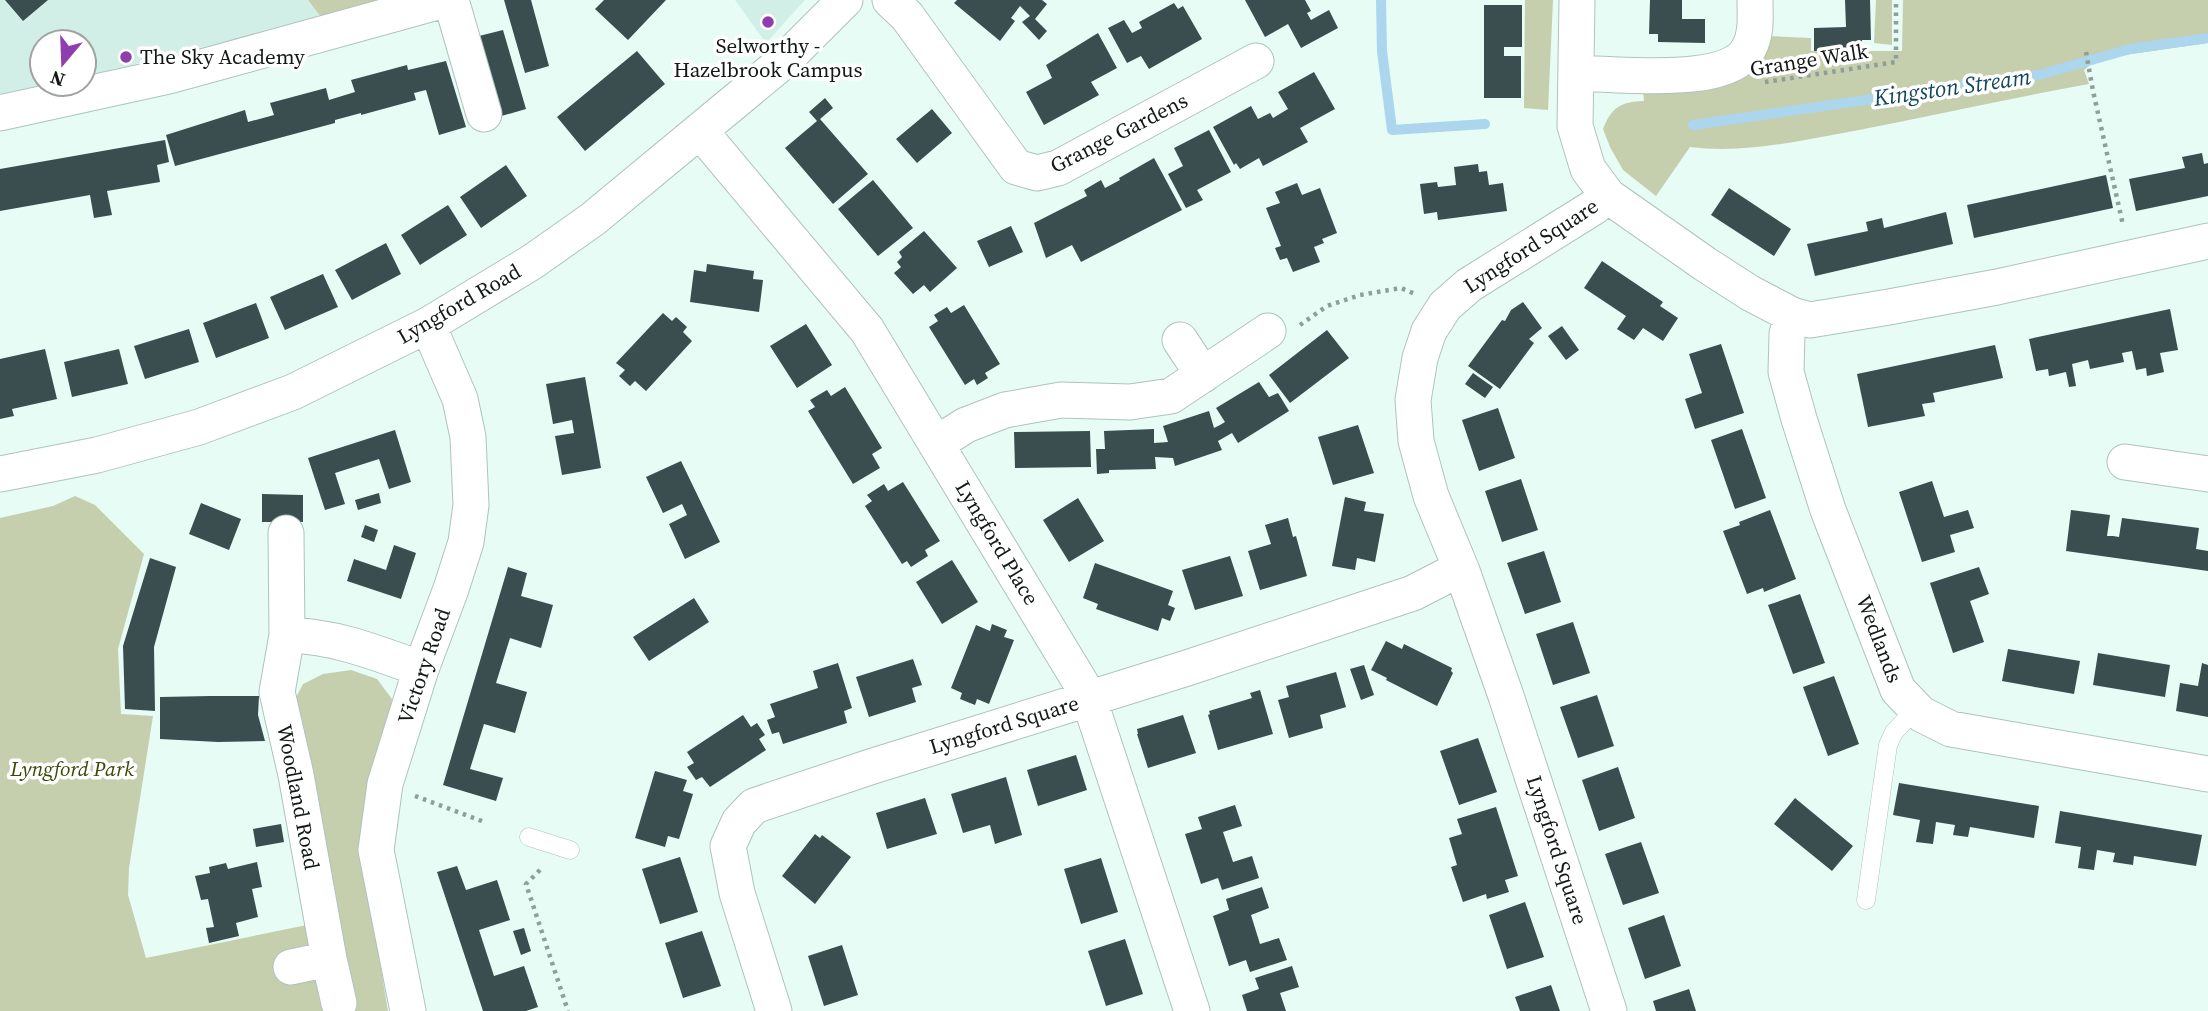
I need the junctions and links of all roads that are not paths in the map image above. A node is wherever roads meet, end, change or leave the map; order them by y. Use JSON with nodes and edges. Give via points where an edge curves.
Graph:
{"nodes":[{"id":1,"x":445,"y":0,"type":"edge"},
{"id":2,"x":451,"y":0,"type":"edge"},
{"id":3,"x":845,"y":0,"type":"edge"},
{"id":4,"x":890,"y":0,"type":"edge"},
{"id":5,"x":1577,"y":0,"type":"edge"},
{"id":6,"x":1755,"y":0,"type":"edge"},
{"id":7,"x":1256,"y":61,"type":"dead end"},
{"id":8,"x":1576,"y":74,"type":"junction"},
{"id":9,"x":0,"y":113,"type":"edge"},
{"id":10,"x":484,"y":114,"type":"dead end"},
{"id":11,"x":700,"y":131,"type":"junction"},
{"id":12,"x":1608,"y":196,"type":"junction"},
{"id":13,"x":2208,"y":241,"type":"edge"},
{"id":14,"x":1792,"y":315,"type":"junction"},
{"id":15,"x":428,"y":325,"type":"junction"},
{"id":16,"x":1268,"y":331,"type":"road end"},
{"id":17,"x":1180,"y":340,"type":"dead end"},
{"id":18,"x":1203,"y":375,"type":"junction"},
{"id":19,"x":936,"y":444,"type":"junction"},
{"id":20,"x":2125,"y":461,"type":"dead end"},
{"id":21,"x":0,"y":474,"type":"edge"},
{"id":22,"x":2208,"y":474,"type":"edge"},
{"id":23,"x":286,"y":533,"type":"dead end"},
{"id":24,"x":1462,"y":571,"type":"junction"},
{"id":25,"x":287,"y":635,"type":"junction"},
{"id":26,"x":421,"y":669,"type":"junction"},
{"id":27,"x":1088,"y":699,"type":"junction"},
{"id":28,"x":1916,"y":709,"type":"junction"},
{"id":29,"x":2208,"y":774,"type":"edge"},
{"id":30,"x":529,"y":837,"type":"dead end"},
{"id":31,"x":570,"y":850,"type":"dead end"},
{"id":32,"x":1866,"y":900,"type":"dead end"},
{"id":33,"x":329,"y":959,"type":"junction"},
{"id":34,"x":291,"y":967,"type":"dead end"},
{"id":35,"x":339,"y":1003,"type":"dead end"},
{"id":36,"x":408,"y":1011,"type":"edge"},
{"id":37,"x":774,"y":1011,"type":"edge"},
{"id":38,"x":1192,"y":1011,"type":"edge"},
{"id":39,"x":1609,"y":1011,"type":"edge"}],
"edges":[{"from":1,"to":9,"type":"street","via":[[169,76]]},
{"from":2,"to":10,"type":"street"},
{"from":3,"to":11,"type":"street","name":"Lyngford Road","via":[[785,60]]},
{"from":4,"to":7,"type":"street","name":"Grange Gardens","via":[[907,16],[1016,167],[1037,173],[1058,168]]},
{"from":5,"to":8,"type":"street"},
{"from":6,"to":8,"type":"street","via":[[1755,31],[1748,51],[1733,64],[1686,75]]},
{"from":8,"to":12,"type":"street","via":[[1575,126],[1588,169]]},
{"from":11,"to":15,"type":"street","name":"Lyngford Road","via":[[593,219]]},
{"from":11,"to":19,"type":"street","name":"Lyngford Place","via":[[867,330]]},
{"from":12,"to":14,"type":"street","via":[[1750,293]]},
{"from":12,"to":24,"type":"street","name":"Lyngford Square","via":[[1469,285],[1445,306],[1429,331],[1413,400],[1416,441]]},
{"from":13,"to":14,"type":"street","via":[[1877,309],[1810,320]]},
{"from":14,"to":28,"type":"street","name":"Wedlands","via":[[1786,372],[1799,419],[1898,690]]},
{"from":15,"to":21,"type":"street","name":"Lyngford Road","via":[[293,392],[199,426],[97,455]]},
{"from":15,"to":26,"type":"street","name":"Victory Road","via":[[460,399],[468,437],[471,505],[466,542]]},
{"from":16,"to":18,"type":"street"},
{"from":17,"to":18,"type":"street"},
{"from":18,"to":19,"type":"street","via":[[1171,396],[1130,402],[1061,400],[1005,410],[966,425]]},
{"from":19,"to":27,"type":"street","name":"Lyngford Place"},
{"from":20,"to":22,"type":"street"},
{"from":23,"to":25,"type":"street","name":"Woodland Road"},
{"from":24,"to":27,"type":"street","name":"Lyngford Square","via":[[1413,593]]},
{"from":24,"to":39,"type":"street","name":"Lyngford Square"},
{"from":25,"to":26,"type":"street","via":[[360,646]]},
{"from":25,"to":33,"type":"street","name":"Woodland Road","via":[[277,692]]},
{"from":26,"to":36,"type":"street","name":"Victory Road","via":[[385,784],[376,850]]},
{"from":27,"to":37,"type":"street","name":"Lyngford Square","via":[[754,806],[739,822],[728,846],[737,893]]},
{"from":27,"to":38,"type":"street","name":"Lyngford Place"},
{"from":28,"to":29,"type":"street","name":"Wedlands","via":[[1951,729]]},
{"from":28,"to":32,"type":"lane","via":[[1888,744]]},
{"from":30,"to":31,"type":"lane"},
{"from":33,"to":34,"type":"street"},
{"from":33,"to":35,"type":"street","name":"Woodland Road"}]}
